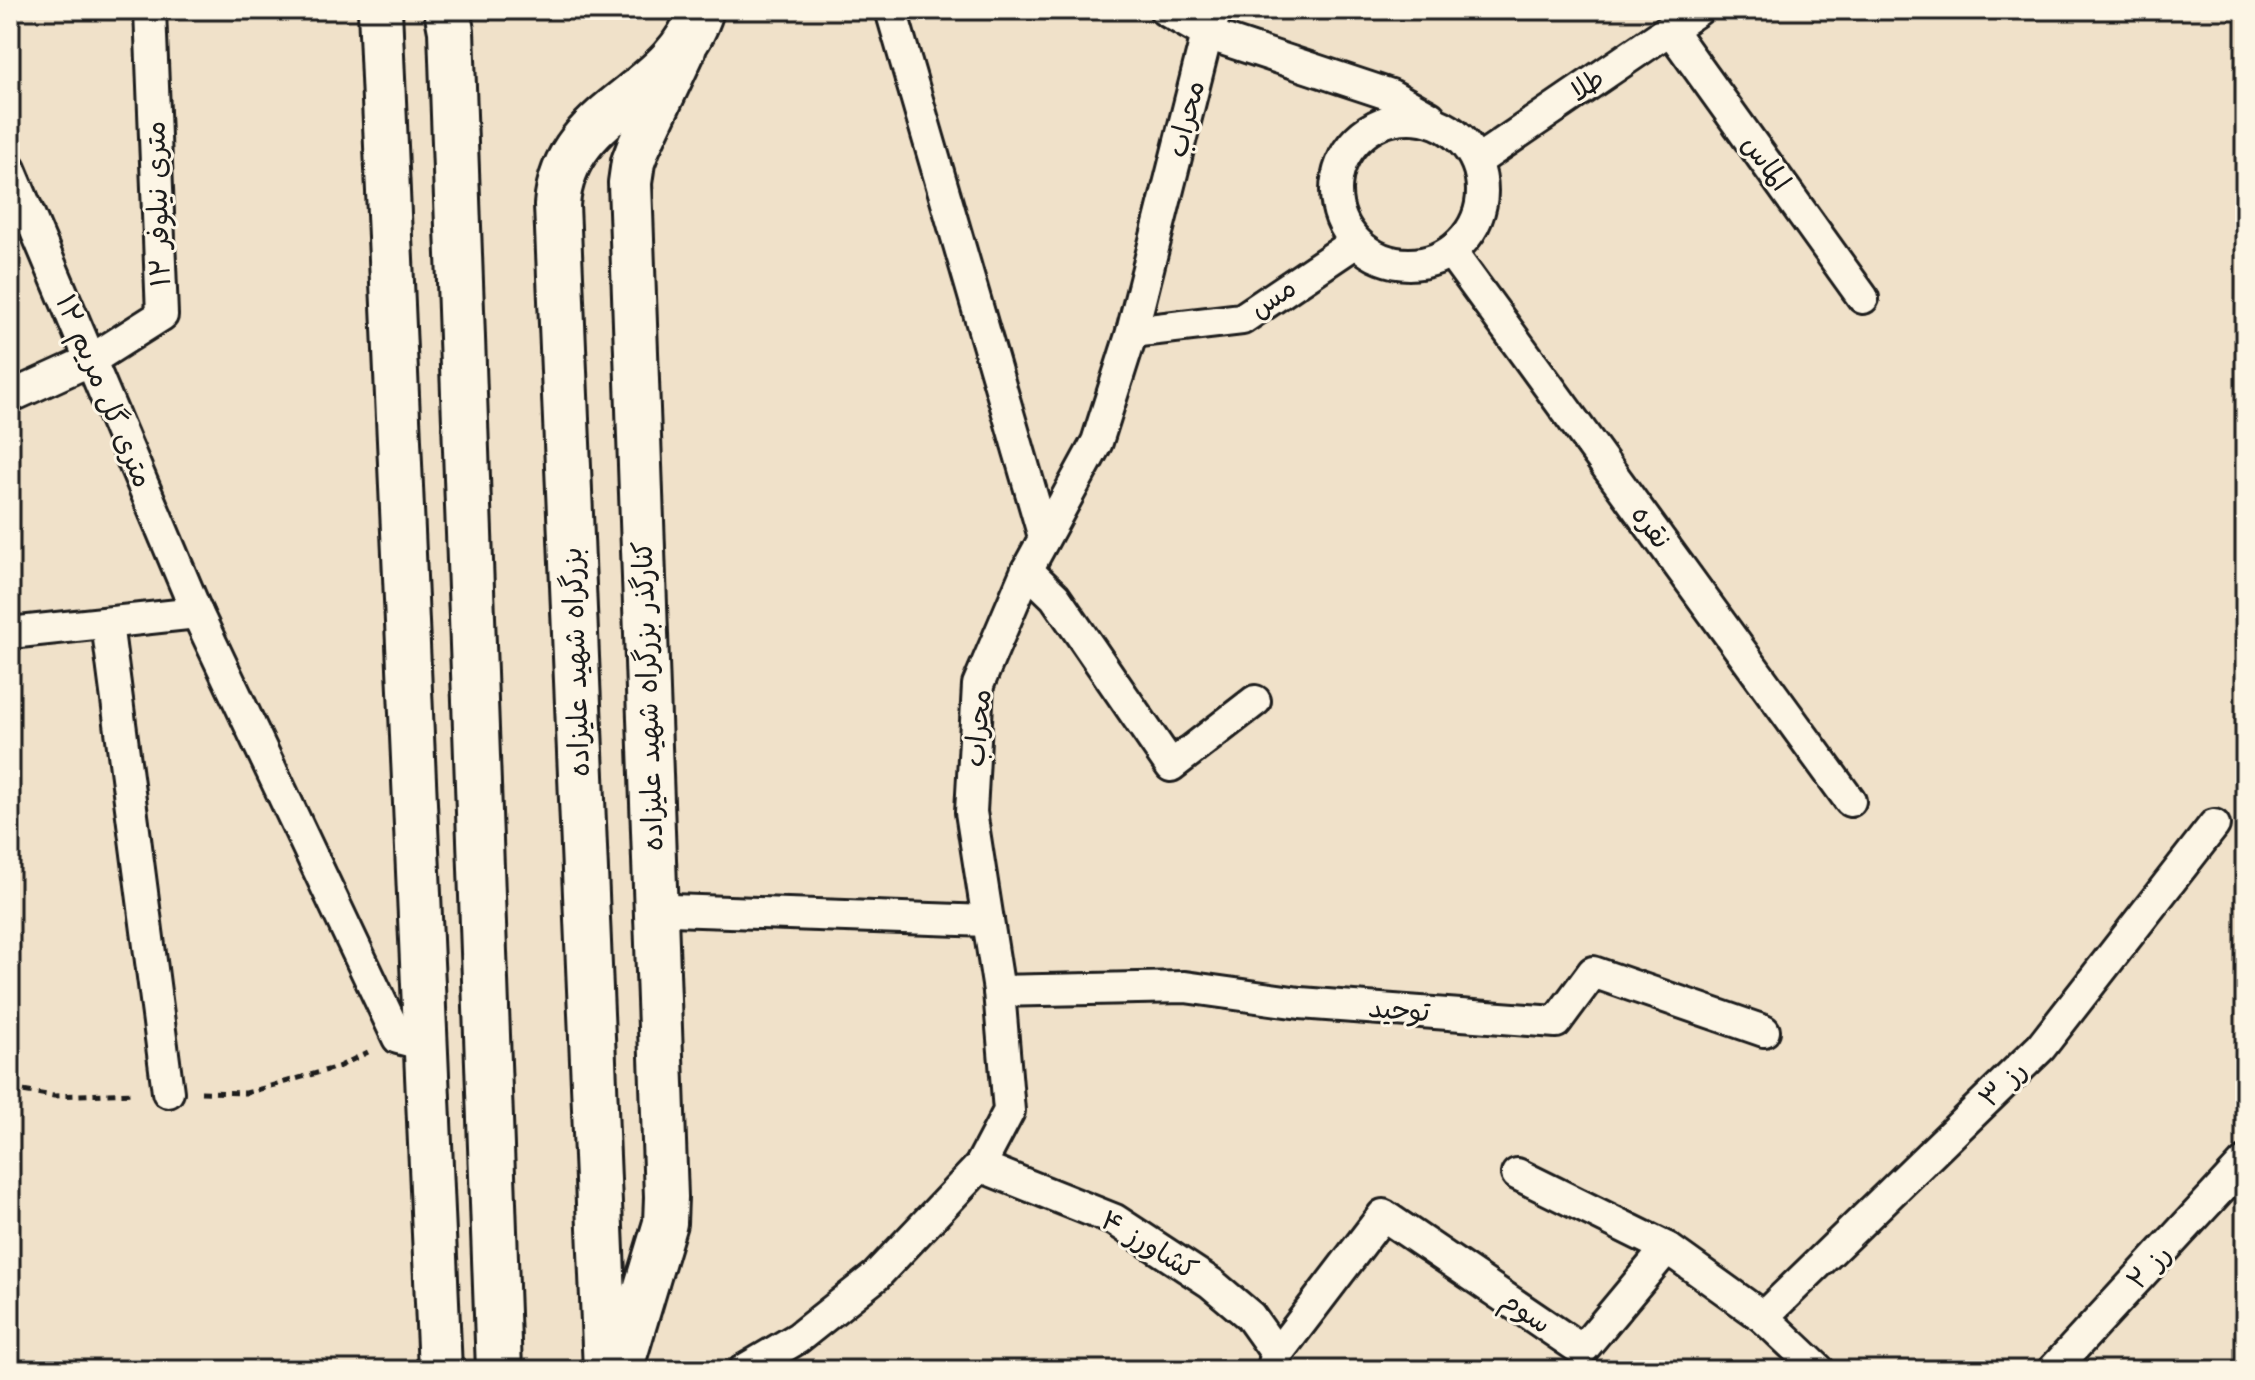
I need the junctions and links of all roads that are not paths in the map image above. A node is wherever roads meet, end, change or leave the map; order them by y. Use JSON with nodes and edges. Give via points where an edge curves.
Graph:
{"nodes":[{"id":1,"x":150,"y":10,"type":"edge"},
{"id":2,"x":380,"y":10,"type":"edge"},
{"id":3,"x":891,"y":10,"type":"edge"},
{"id":4,"x":1165,"y":10,"type":"edge"},
{"id":5,"x":1698,"y":10,"type":"edge"},
{"id":6,"x":449,"y":17,"type":"edge"},
{"id":7,"x":698,"y":19,"type":"edge"},
{"id":8,"x":1212,"y":22,"type":"edge"},
{"id":9,"x":1670,"y":29,"type":"junction"},
{"id":10,"x":1442,"y":124,"type":"junction"},
{"id":11,"x":1477,"y":161,"type":"junction"},
{"id":12,"x":10,"y":169,"type":"edge"},
{"id":13,"x":1356,"y":242,"type":"junction"},
{"id":14,"x":1451,"y":252,"type":"junction"},
{"id":15,"x":1863,"y":298,"type":"dead end"},
{"id":16,"x":1132,"y":332,"type":"junction"},
{"id":17,"x":91,"y":360,"type":"junction"},
{"id":18,"x":10,"y":397,"type":"edge"},
{"id":19,"x":1044,"y":537,"type":"junction"},
{"id":20,"x":1027,"y":570,"type":"junction"},
{"id":21,"x":197,"y":613,"type":"junction"},
{"id":22,"x":107,"y":623,"type":"junction"},
{"id":23,"x":10,"y":633,"type":"edge"},
{"id":24,"x":1255,"y":701,"type":"dead end"},
{"id":25,"x":1850,"y":801,"type":"dead end"},
{"id":26,"x":2214,"y":825,"type":"dead end"},
{"id":27,"x":671,"y":910,"type":"dead end"},
{"id":28,"x":988,"y":921,"type":"junction"},
{"id":29,"x":999,"y":991,"type":"junction"},
{"id":30,"x":1764,"y":1031,"type":"dead end"},
{"id":31,"x":412,"y":1042,"type":"junction"},
{"id":32,"x":168,"y":1092,"type":"road end"},
{"id":33,"x":2244,"y":1163,"type":"edge"},
{"id":34,"x":980,"y":1166,"type":"junction"},
{"id":35,"x":1517,"y":1174,"type":"dead end"},
{"id":36,"x":1667,"y":1248,"type":"junction"},
{"id":37,"x":1763,"y":1317,"type":"junction"},
{"id":38,"x":1274,"y":1362,"type":"edge"},
{"id":39,"x":1800,"y":1364,"type":"edge"},
{"id":40,"x":440,"y":1370,"type":"edge"},
{"id":41,"x":499,"y":1370,"type":"edge"},
{"id":42,"x":606,"y":1370,"type":"edge"},
{"id":43,"x":621,"y":1370,"type":"edge"},
{"id":44,"x":744,"y":1370,"type":"edge"},
{"id":45,"x":2053,"y":1370,"type":"edge"}],
"edges":[{"from":1,"to":17,"type":"street","name":"۱۲ متری نیلوفر","via":[[162,315]]},
{"from":2,"to":31,"type":"main road"},
{"from":3,"to":19,"type":"street"},
{"from":4,"to":8,"type":"street"},
{"from":5,"to":9,"type":"street","name":"طلا"},
{"from":6,"to":41,"type":"highway"},
{"from":7,"to":42,"type":"highway","name":"بزرگراه شهید علیزاده","via":[[663,72],[582,140],[557,198]]},
{"from":7,"to":43,"type":"main road","name":"کنارگذر بزرگراه شهید علیزاده","via":[[639,146],[630,183],[666,1197],[665,1223]]},
{"from":8,"to":10,"type":"street","via":[[1391,95]]},
{"from":8,"to":16,"type":"street","name":"محراب"},
{"from":9,"to":11,"type":"street","name":"طلا"},
{"from":9,"to":15,"type":"street","name":"الماس"},
{"from":10,"to":11,"type":"street","via":[[1462,139]]},
{"from":10,"to":13,"type":"street","via":[[1417,117],[1392,119],[1368,129],[1349,147],[1340,165],[1337,206]]},
{"from":11,"to":14,"type":"street","via":[[1483,201],[1477,221]]},
{"from":12,"to":17,"type":"street","name":"۱۲ متری گل مریم"},
{"from":13,"to":14,"type":"street","via":[[1377,257],[1402,264],[1427,262]]},
{"from":13,"to":16,"type":"street","name":"مس","via":[[1242,319]]},
{"from":14,"to":25,"type":"street","name":"نقره"},
{"from":16,"to":19,"type":"street","name":"محراب","via":[[1097,442]]},
{"from":17,"to":18,"type":"street"},
{"from":17,"to":21,"type":"street","name":"۱۲ متری گل مریم"},
{"from":19,"to":20,"type":"street","name":"محراب"},
{"from":20,"to":24,"type":"street","via":[[1055,597],[1171,766]]},
{"from":20,"to":28,"type":"street","name":"محراب","via":[[978,685],[971,812]]},
{"from":21,"to":22,"type":"street"},
{"from":21,"to":31,"type":"street","name":"۱۲ متری گل مریم"},
{"from":22,"to":23,"type":"street"},
{"from":22,"to":32,"type":"street"},
{"from":26,"to":37,"type":"street","name":"رز ۳","via":[[2041,1047]]},
{"from":27,"to":28,"type":"street"},
{"from":28,"to":29,"type":"street","name":"محراب"},
{"from":29,"to":30,"type":"street","name":"توحید","via":[[1185,987],[1300,1003],[1556,1022],[1593,972]]},
{"from":29,"to":34,"type":"street","name":"محراب","via":[[1009,1111]]},
{"from":31,"to":40,"type":"main road"},
{"from":33,"to":45,"type":"street","name":"رز ۲"},
{"from":34,"to":38,"type":"street","name":"کشاورز ۴","via":[[1115,1220],[1211,1283],[1250,1316]]},
{"from":34,"to":44,"type":"street","name":"محراب","via":[[876,1276],[798,1338]]},
{"from":35,"to":36,"type":"street"},
{"from":36,"to":37,"type":"street"},
{"from":36,"to":38,"type":"street","name":"سوم","via":[[1582,1350],[1383,1215]]},
{"from":37,"to":39,"type":"street"}]}
